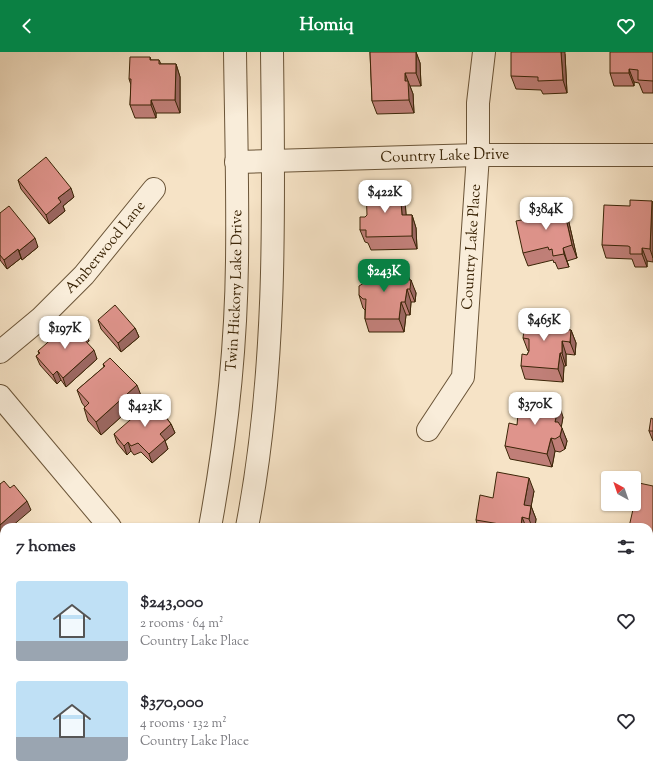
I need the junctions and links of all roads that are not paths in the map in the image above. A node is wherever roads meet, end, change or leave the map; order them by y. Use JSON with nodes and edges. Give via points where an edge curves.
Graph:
{"nodes":[{"id":1,"x":235,"y":52,"type":"edge"},
{"id":2,"x":272,"y":52,"type":"edge"},
{"id":3,"x":484,"y":52,"type":"edge"},
{"id":4,"x":478,"y":155,"type":"junction"},
{"id":5,"x":653,"y":155,"type":"edge"},
{"id":6,"x":273,"y":160,"type":"junction"},
{"id":7,"x":236,"y":162,"type":"junction"},
{"id":8,"x":154,"y":189,"type":"dead end"},
{"id":9,"x":0,"y":352,"type":"edge"},
{"id":10,"x":0,"y":396,"type":"edge"},
{"id":11,"x":428,"y":430,"type":"dead end"},
{"id":12,"x":107,"y":523,"type":"edge"},
{"id":13,"x":211,"y":523,"type":"edge"},
{"id":14,"x":248,"y":523,"type":"edge"}],
"edges":[{"from":1,"to":7,"type":"street","name":"Twin Hickory Lake Drive"},
{"from":2,"to":6,"type":"street"},
{"from":3,"to":4,"type":"street","name":"Country Lake Place","via":[[478,103]]},
{"from":4,"to":5,"type":"street","name":"Country Lake Drive"},
{"from":4,"to":6,"type":"street","name":"Country Lake Drive"},
{"from":4,"to":11,"type":"street","name":"Country Lake Place","via":[[464,378]]},
{"from":6,"to":7,"type":"street","name":"Country Lake Drive"},
{"from":6,"to":14,"type":"street","via":[[273,284],[268,357],[260,445]]},
{"from":7,"to":13,"type":"street","name":"Twin Hickory Lake Drive","via":[[237,263],[233,344],[227,415]]},
{"from":8,"to":9,"type":"street","name":"Amberwood Lane","via":[[84,275],[41,318]]},
{"from":10,"to":12,"type":"street"}]}
